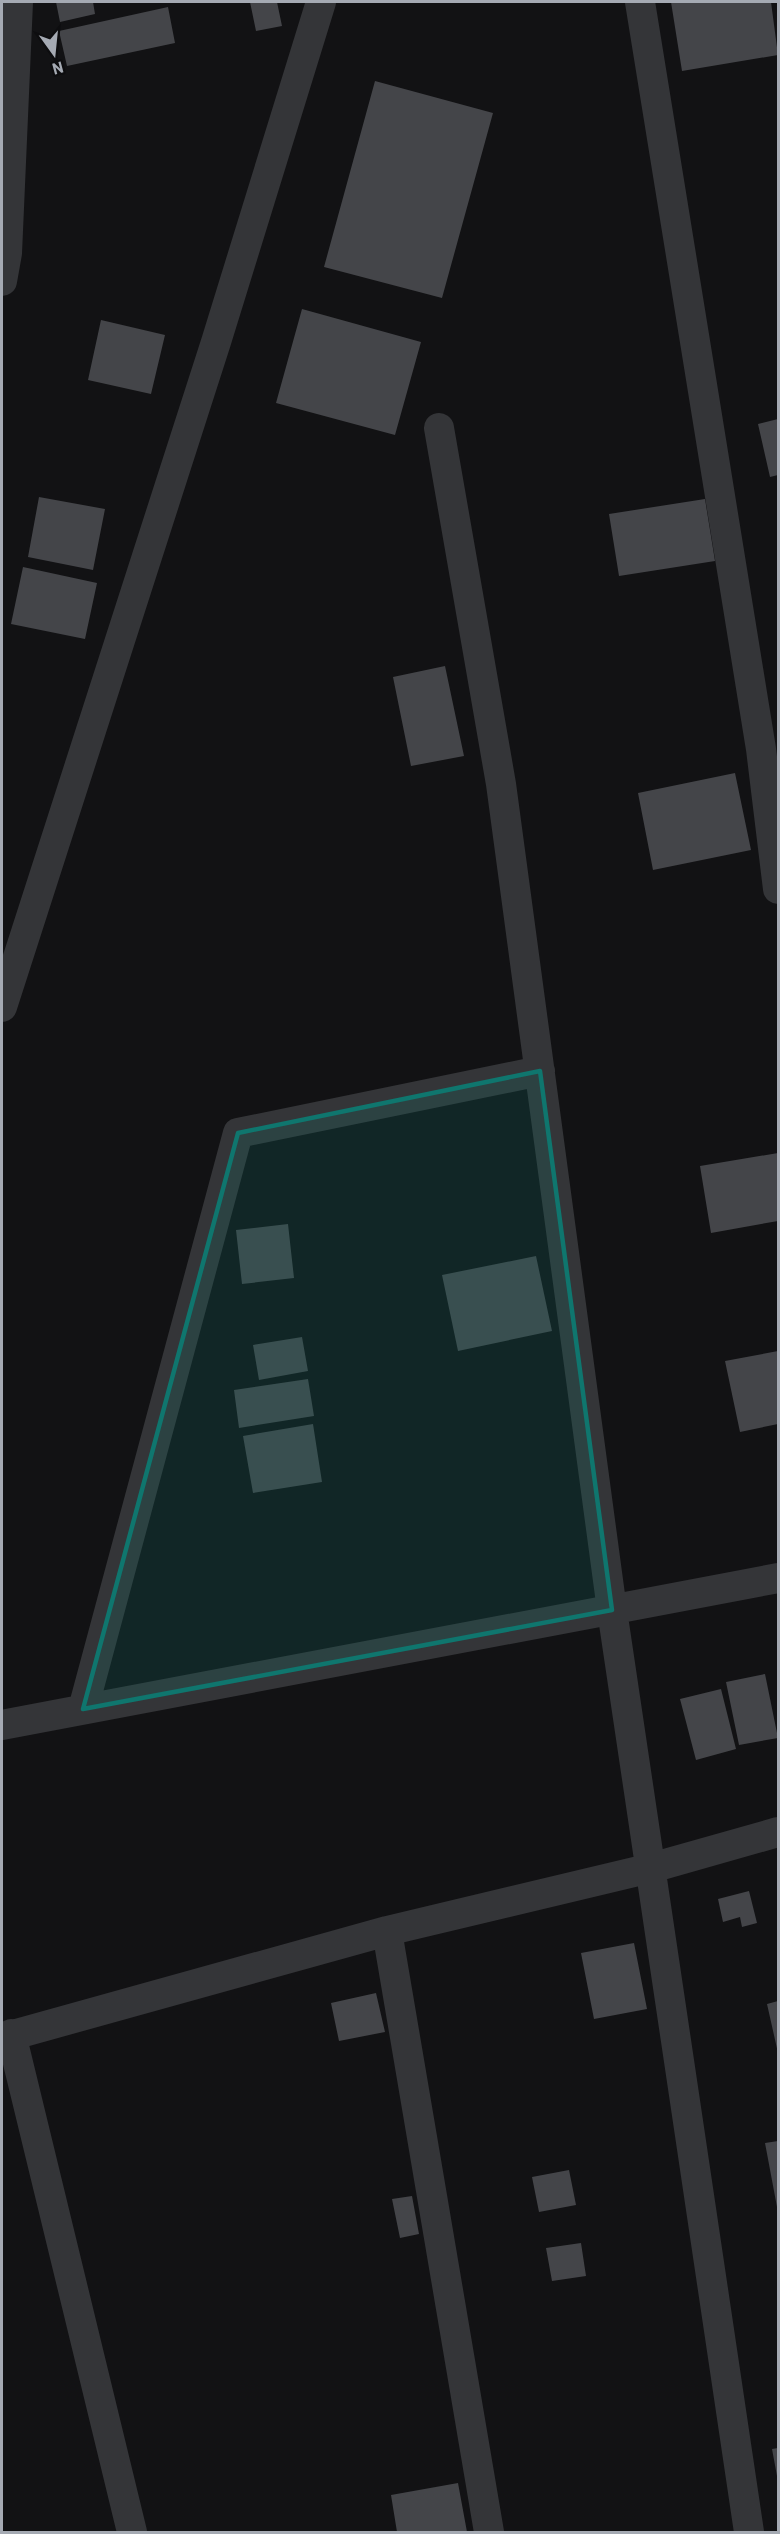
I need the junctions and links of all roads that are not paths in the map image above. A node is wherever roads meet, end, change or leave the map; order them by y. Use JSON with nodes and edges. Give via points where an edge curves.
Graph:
{"nodes":[{"id":1,"x":18,"y":2,"type":"edge"},
{"id":2,"x":321,"y":2,"type":"edge"},
{"id":3,"x":640,"y":2,"type":"edge"},
{"id":4,"x":2,"y":281,"type":"edge"},
{"id":5,"x":439,"y":428,"type":"dead end"},
{"id":6,"x":770,"y":748,"type":"edge"},
{"id":7,"x":778,"y":888,"type":"edge"},
{"id":8,"x":2,"y":1007,"type":"edge"},
{"id":9,"x":540,"y":1071,"type":"junction"},
{"id":10,"x":778,"y":1578,"type":"edge"},
{"id":11,"x":612,"y":1610,"type":"junction"},
{"id":12,"x":83,"y":1709,"type":"junction"},
{"id":13,"x":2,"y":1725,"type":"edge"},
{"id":14,"x":778,"y":1832,"type":"edge"},
{"id":15,"x":651,"y":1868,"type":"junction"},
{"id":16,"x":387,"y":1930,"type":"junction"},
{"id":17,"x":6,"y":2036,"type":"edge"},
{"id":18,"x":132,"y":2532,"type":"edge"},
{"id":19,"x":489,"y":2532,"type":"edge"},
{"id":20,"x":749,"y":2532,"type":"edge"}],
"edges":[{"from":1,"to":4,"type":"street","via":[[7,253]]},
{"from":2,"to":8,"type":"street"},
{"from":3,"to":6,"type":"street"},
{"from":5,"to":9,"type":"street","via":[[501,784]]},
{"from":6,"to":7,"type":"street"},
{"from":9,"to":11,"type":"street"},
{"from":9,"to":12,"type":"street","via":[[238,1133]]},
{"from":10,"to":11,"type":"street"},
{"from":11,"to":12,"type":"street"},
{"from":11,"to":15,"type":"street"},
{"from":12,"to":13,"type":"street"},
{"from":14,"to":15,"type":"street"},
{"from":15,"to":16,"type":"street"},
{"from":15,"to":20,"type":"street"},
{"from":16,"to":17,"type":"street"},
{"from":16,"to":19,"type":"street"},
{"from":17,"to":18,"type":"street"}]}
